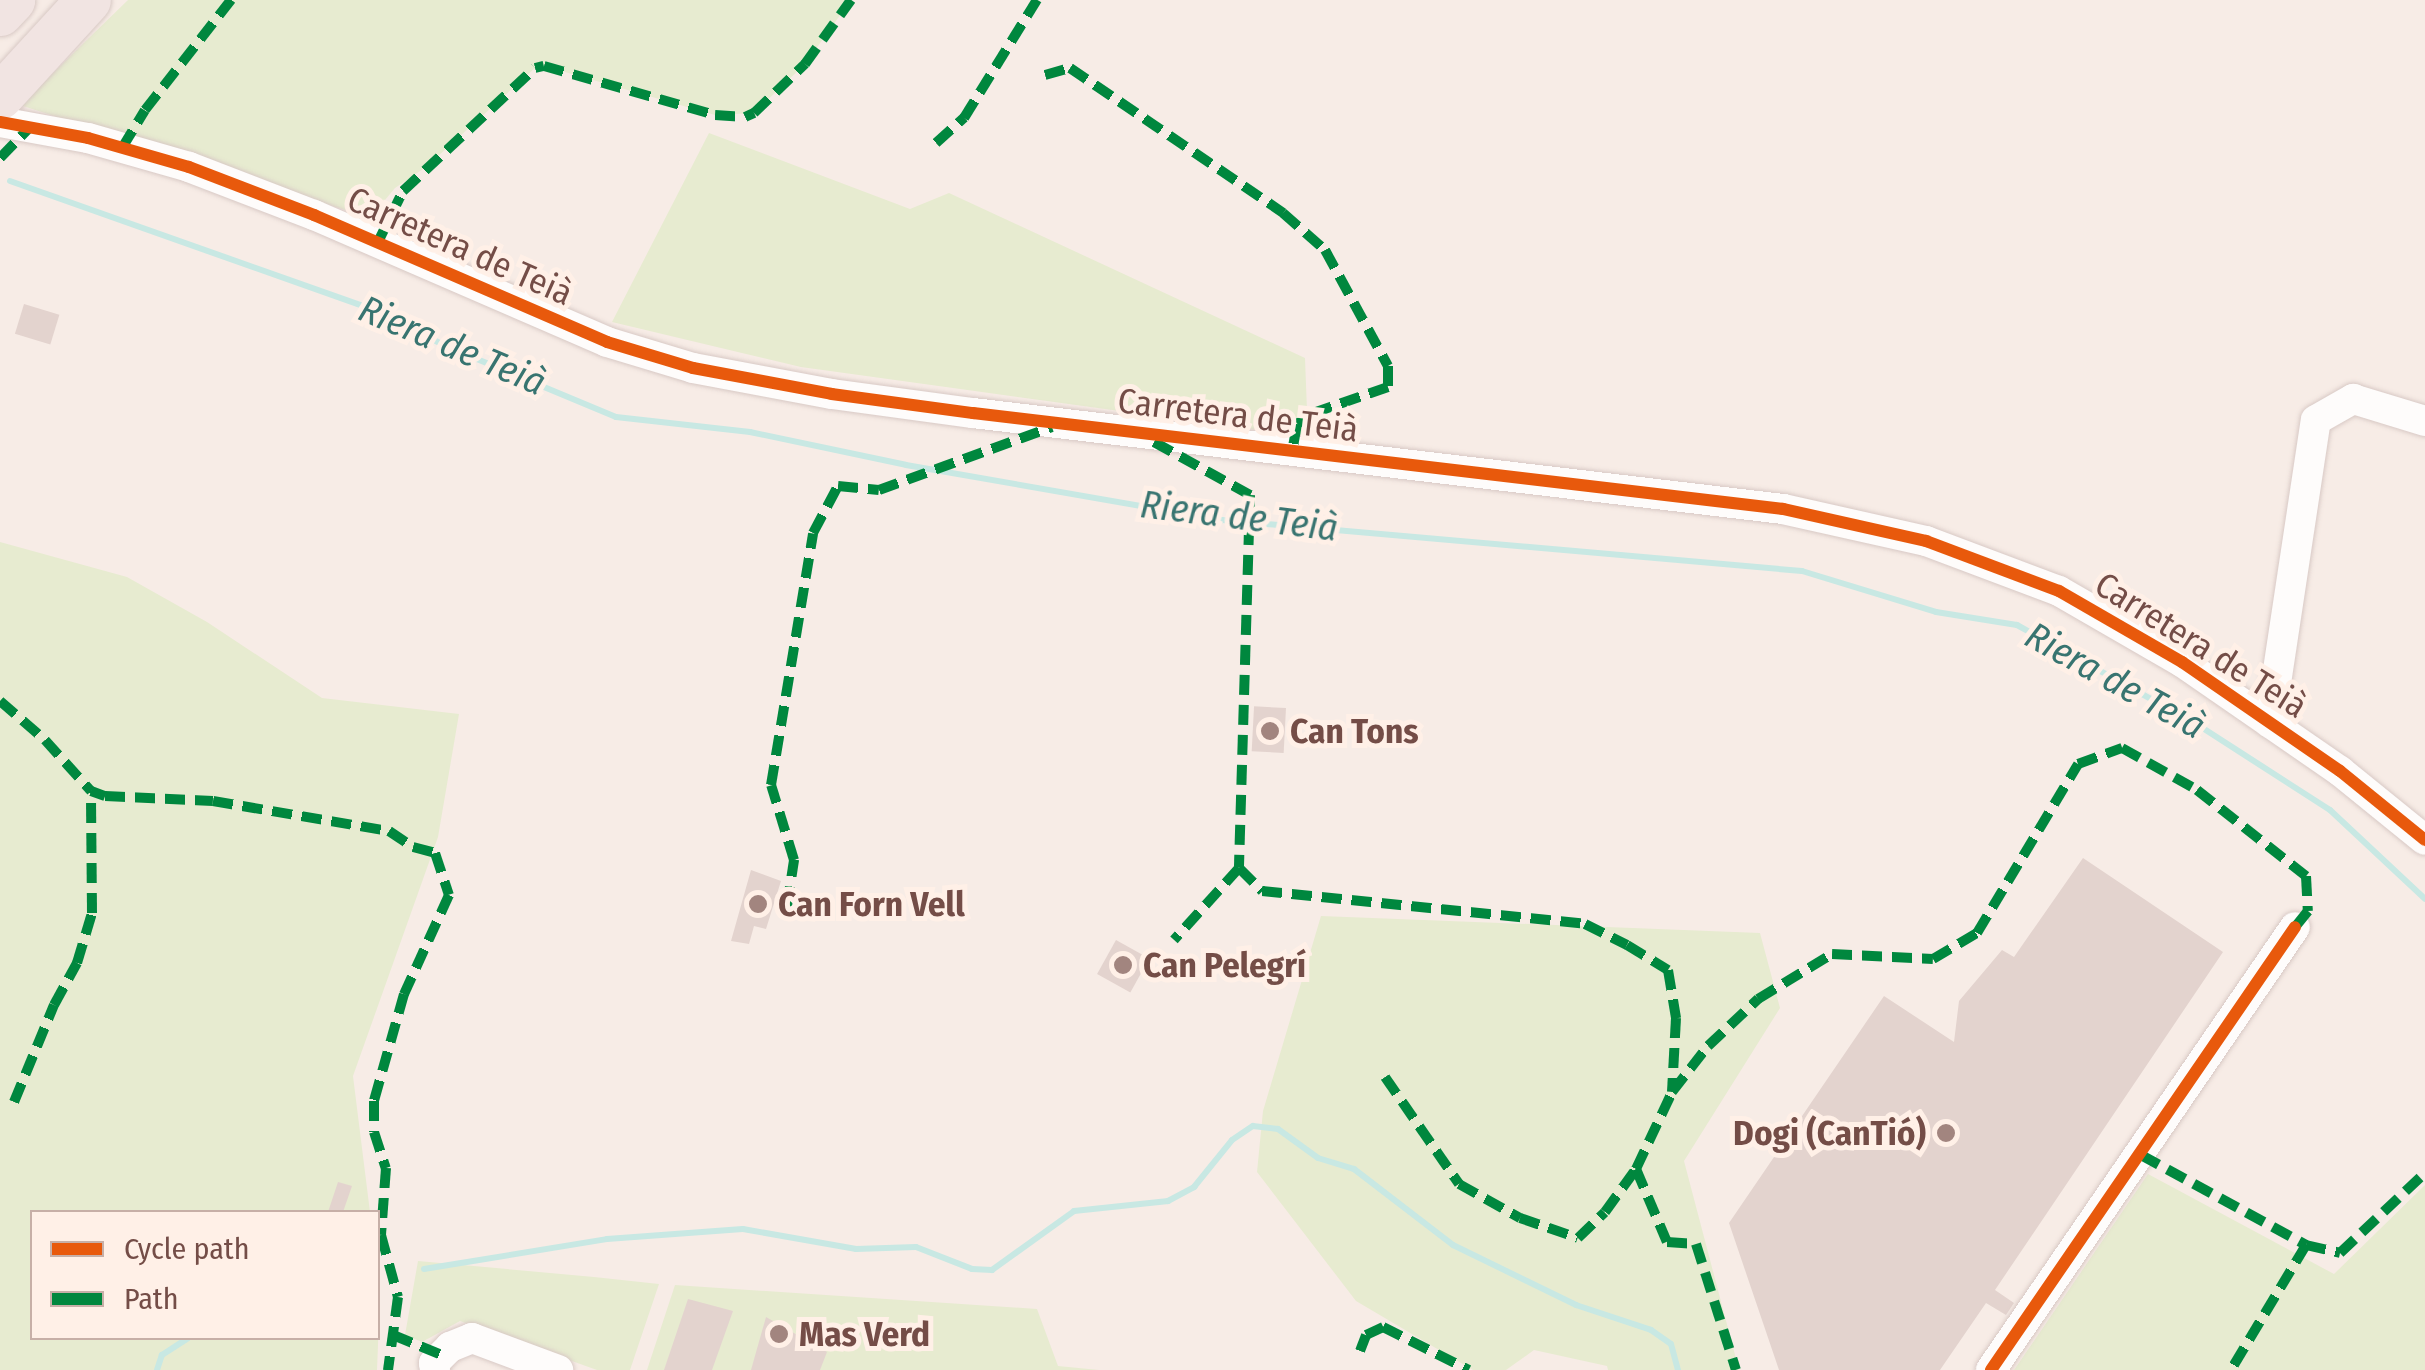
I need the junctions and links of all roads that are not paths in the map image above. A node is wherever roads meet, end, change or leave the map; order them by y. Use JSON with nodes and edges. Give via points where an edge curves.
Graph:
{"nodes":[{"id":1,"x":12,"y":0,"type":"edge"},
{"id":2,"x":88,"y":0,"type":"edge"},
{"id":3,"x":104,"y":0,"type":"edge"},
{"id":4,"x":0,"y":12,"type":"edge"},
{"id":5,"x":12,"y":82,"type":"edge"},
{"id":6,"x":0,"y":122,"type":"edge"},
{"id":7,"x":2425,"y":421,"type":"edge"},
{"id":8,"x":2270,"y":723,"type":"junction"},
{"id":9,"x":2425,"y":840,"type":"edge"},
{"id":10,"x":2295,"y":927,"type":"dead end"},
{"id":11,"x":540,"y":1367,"type":"edge"},
{"id":12,"x":435,"y":1370,"type":"edge"},
{"id":13,"x":1991,"y":1370,"type":"edge"}],
"edges":[{"from":1,"to":4,"type":"highway"},
{"from":2,"to":5,"type":"highway"},
{"from":3,"to":5,"type":"street"},
{"from":6,"to":8,"type":"street","name":"Carretera de Teià","via":[[188,167],[314,214],[607,342],[693,368],[955,411],[1783,509],[1926,541],[2059,591],[2182,662]]},
{"from":7,"to":8,"type":"street","via":[[2353,400],[2316,420]]},
{"from":8,"to":9,"type":"street","name":"Carretera de Teià"},
{"from":10,"to":13,"type":"street"},
{"from":11,"to":12,"type":"street","via":[[472,1338],[450,1347]]}]}
